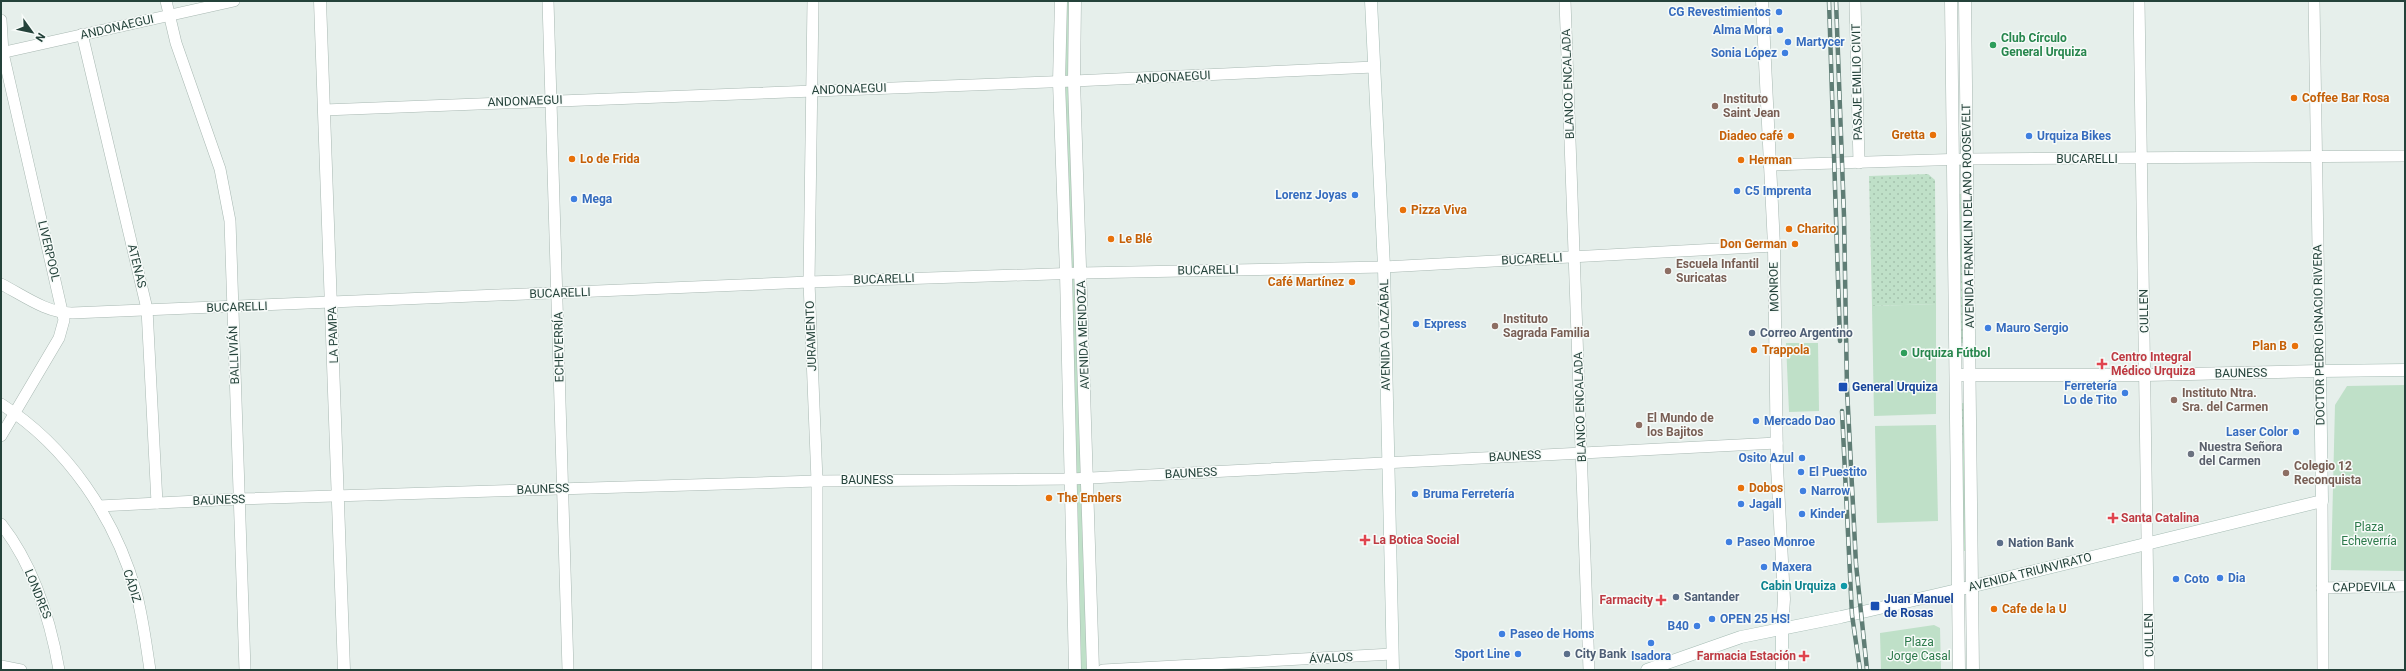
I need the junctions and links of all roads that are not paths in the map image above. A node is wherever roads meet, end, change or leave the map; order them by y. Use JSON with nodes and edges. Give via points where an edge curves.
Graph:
{"nodes":[{"id":1,"x":166,"y":1,"type":"edge"},
{"id":2,"x":234,"y":1,"type":"edge"},
{"id":3,"x":320,"y":1,"type":"edge"},
{"id":4,"x":548,"y":1,"type":"edge"},
{"id":5,"x":813,"y":1,"type":"edge"},
{"id":6,"x":1061,"y":1,"type":"edge"},
{"id":7,"x":1075,"y":1,"type":"edge"},
{"id":8,"x":1372,"y":1,"type":"edge"},
{"id":9,"x":1565,"y":1,"type":"edge"},
{"id":10,"x":1762,"y":1,"type":"edge"},
{"id":11,"x":1856,"y":1,"type":"edge"},
{"id":12,"x":1951,"y":1,"type":"edge"},
{"id":13,"x":1965,"y":1,"type":"edge"},
{"id":14,"x":2139,"y":1,"type":"edge"},
{"id":15,"x":2314,"y":1,"type":"edge"},
{"id":16,"x":168,"y":16,"type":"junction"},
{"id":17,"x":1,"y":20,"type":"edge"},
{"id":18,"x":82,"y":34,"type":"junction"},
{"id":19,"x":2,"y":53,"type":"edge"},
{"id":20,"x":1374,"y":67,"type":"junction"},
{"id":21,"x":1074,"y":81,"type":"junction"},
{"id":22,"x":1059,"y":82,"type":"junction"},
{"id":23,"x":811,"y":90,"type":"junction"},
{"id":24,"x":552,"y":100,"type":"junction"},
{"id":25,"x":324,"y":110,"type":"junction"},
{"id":26,"x":2405,"y":156,"type":"edge"},
{"id":27,"x":2141,"y":158,"type":"junction"},
{"id":28,"x":2316,"y":158,"type":"junction"},
{"id":29,"x":1967,"y":159,"type":"junction"},
{"id":30,"x":1952,"y":161,"type":"junction"},
{"id":31,"x":1860,"y":163,"type":"junction"},
{"id":32,"x":1769,"y":165,"type":"junction"},
{"id":33,"x":1774,"y":246,"type":"junction"},
{"id":34,"x":1574,"y":257,"type":"junction"},
{"id":35,"x":1384,"y":266,"type":"junction"},
{"id":36,"x":1081,"y":272,"type":"junction"},
{"id":37,"x":1066,"y":273,"type":"junction"},
{"id":38,"x":809,"y":282,"type":"junction"},
{"id":39,"x":1,"y":284,"type":"edge"},
{"id":40,"x":558,"y":293,"type":"junction"},
{"id":41,"x":331,"y":303,"type":"junction"},
{"id":42,"x":233,"y":307,"type":"junction"},
{"id":43,"x":147,"y":309,"type":"junction"},
{"id":44,"x":64,"y":313,"type":"junction"},
{"id":45,"x":2405,"y":370,"type":"edge"},
{"id":46,"x":2320,"y":371,"type":"junction"},
{"id":47,"x":1956,"y":375,"type":"junction"},
{"id":48,"x":1970,"y":375,"type":"junction"},
{"id":49,"x":2146,"y":376,"type":"junction"},
{"id":50,"x":1,"y":404,"type":"edge"},
{"id":51,"x":14,"y":413,"type":"junction"},
{"id":52,"x":1,"y":436,"type":"edge"},
{"id":53,"x":1778,"y":443,"type":"junction"},
{"id":54,"x":1583,"y":452,"type":"junction"},
{"id":55,"x":1388,"y":463,"type":"junction"},
{"id":56,"x":1087,"y":478,"type":"junction"},
{"id":57,"x":1071,"y":479,"type":"junction"},
{"id":58,"x":817,"y":480,"type":"junction"},
{"id":59,"x":563,"y":488,"type":"junction"},
{"id":60,"x":339,"y":496,"type":"junction"},
{"id":61,"x":238,"y":499,"type":"junction"},
{"id":62,"x":2322,"y":501,"type":"junction"},
{"id":63,"x":157,"y":503,"type":"junction"},
{"id":64,"x":99,"y":506,"type":"junction"},
{"id":65,"x":1,"y":524,"type":"edge"},
{"id":66,"x":2147,"y":543,"type":"junction"},
{"id":67,"x":1973,"y":586,"type":"junction"},
{"id":68,"x":2405,"y":586,"type":"edge"},
{"id":69,"x":2322,"y":588,"type":"junction"},
{"id":70,"x":1957,"y":590,"type":"junction"},
{"id":71,"x":1782,"y":628,"type":"junction"},
{"id":72,"x":1392,"y":654,"type":"junction"},
{"id":73,"x":1,"y":666,"type":"edge"},
{"id":74,"x":21,"y":670,"type":"edge"},
{"id":75,"x":59,"y":670,"type":"edge"},
{"id":76,"x":150,"y":670,"type":"edge"},
{"id":77,"x":245,"y":670,"type":"edge"},
{"id":78,"x":344,"y":670,"type":"edge"},
{"id":79,"x":568,"y":670,"type":"edge"},
{"id":80,"x":817,"y":670,"type":"edge"},
{"id":81,"x":1075,"y":670,"type":"edge"},
{"id":82,"x":1093,"y":670,"type":"edge"},
{"id":83,"x":1102,"y":670,"type":"edge"},
{"id":84,"x":1393,"y":670,"type":"edge"},
{"id":85,"x":1589,"y":670,"type":"edge"},
{"id":86,"x":1647,"y":670,"type":"edge"},
{"id":87,"x":1782,"y":670,"type":"edge"},
{"id":88,"x":1959,"y":670,"type":"edge"},
{"id":89,"x":1973,"y":670,"type":"edge"},
{"id":90,"x":2149,"y":670,"type":"edge"},
{"id":91,"x":2323,"y":670,"type":"edge"}],
"edges":[{"from":1,"to":16,"type":"street","name":"BALLIVIÁN"},
{"from":2,"to":16,"type":"street","name":"ANDONAEGUI"},
{"from":3,"to":25,"type":"street","name":"LA PAMPA"},
{"from":4,"to":24,"type":"street","name":"ECHEVERRÍA"},
{"from":5,"to":23,"type":"street","name":"JURAMENTO"},
{"from":6,"to":22,"type":"street","name":"AVENIDA MENDOZA"},
{"from":7,"to":21,"type":"street","name":"AVENIDA MENDOZA"},
{"from":8,"to":20,"type":"street","name":"AVENIDA OLAZÁBAL"},
{"from":9,"to":34,"type":"street","name":"BLANCO ENCALADA"},
{"from":10,"to":32,"type":"street","name":"MONROE"},
{"from":11,"to":31,"type":"street","name":"PASAJE EMILIO CIVIT"},
{"from":12,"to":30,"type":"street","name":"AVENIDA FRANKLIN DELANO ROOSEVELT"},
{"from":13,"to":29,"type":"street","name":"AVENIDA FRANKLIN DELANO ROOSEVELT"},
{"from":14,"to":27,"type":"street","name":"CULLEN"},
{"from":15,"to":28,"type":"street","name":"DOCTOR PEDRO IGNACIO RIVERA"},
{"from":16,"to":18,"type":"street","name":"ANDONAEGUI"},
{"from":16,"to":42,"type":"street","name":"BALLIVIÁN","via":[[220,169],[228,202]]},
{"from":17,"to":19,"type":"street","name":"LIVERPOOL"},
{"from":18,"to":19,"type":"street","name":"ANDONAEGUI"},
{"from":18,"to":43,"type":"street","name":"ATENAS"},
{"from":19,"to":44,"type":"street","name":"LIVERPOOL"},
{"from":20,"to":21,"type":"street","name":"ANDONAEGUI"},
{"from":20,"to":35,"type":"street","name":"AVENIDA OLAZÁBAL"},
{"from":21,"to":22,"type":"street","name":"ANDONAEGUI"},
{"from":21,"to":36,"type":"street","name":"AVENIDA MENDOZA"},
{"from":22,"to":23,"type":"street","name":"ANDONAEGUI"},
{"from":22,"to":37,"type":"street","name":"AVENIDA MENDOZA"},
{"from":23,"to":24,"type":"street","name":"ANDONAEGUI"},
{"from":23,"to":38,"type":"street","name":"JURAMENTO"},
{"from":24,"to":25,"type":"street","name":"ANDONAEGUI"},
{"from":24,"to":40,"type":"street","name":"ECHEVERRÍA"},
{"from":25,"to":41,"type":"street","name":"LA PAMPA"},
{"from":26,"to":28,"type":"street","name":"BUCARELLI"},
{"from":27,"to":28,"type":"street","name":"BUCARELLI"},
{"from":27,"to":29,"type":"street","name":"BUCARELLI"},
{"from":27,"to":49,"type":"street","name":"CULLEN"},
{"from":28,"to":46,"type":"street","name":"DOCTOR PEDRO IGNACIO RIVERA"},
{"from":29,"to":30,"type":"street","name":"BUCARELLI"},
{"from":29,"to":48,"type":"street","name":"AVENIDA FRANKLIN DELANO ROOSEVELT"},
{"from":30,"to":31,"type":"street","name":"BUCARELLI"},
{"from":30,"to":47,"type":"street","name":"AVENIDA FRANKLIN DELANO ROOSEVELT"},
{"from":31,"to":32,"type":"street","name":"BUCARELLI"},
{"from":32,"to":33,"type":"street","name":"MONROE"},
{"from":33,"to":34,"type":"street","name":"BUCARELLI"},
{"from":33,"to":53,"type":"street","name":"MONROE"},
{"from":34,"to":35,"type":"street","name":"BUCARELLI"},
{"from":34,"to":54,"type":"street","name":"BLANCO ENCALADA"},
{"from":35,"to":36,"type":"street","name":"BUCARELLI"},
{"from":35,"to":55,"type":"street","name":"AVENIDA OLAZÁBAL"},
{"from":36,"to":37,"type":"street","name":"BUCARELLI"},
{"from":36,"to":56,"type":"street","name":"AVENIDA MENDOZA"},
{"from":37,"to":38,"type":"street","name":"BUCARELLI"},
{"from":37,"to":57,"type":"street","name":"AVENIDA MENDOZA"},
{"from":38,"to":40,"type":"street","name":"BUCARELLI"},
{"from":38,"to":58,"type":"street","name":"JURAMENTO"},
{"from":39,"to":44,"type":"street","name":"BUCARELLI","via":[[44,307]]},
{"from":40,"to":41,"type":"street","name":"BUCARELLI"},
{"from":40,"to":59,"type":"street","name":"ECHEVERRÍA"},
{"from":41,"to":42,"type":"street","name":"BUCARELLI"},
{"from":41,"to":60,"type":"street","name":"LA PAMPA"},
{"from":42,"to":43,"type":"street","name":"BUCARELLI"},
{"from":42,"to":61,"type":"street","name":"BALLIVIÁN"},
{"from":43,"to":44,"type":"street","name":"BUCARELLI"},
{"from":43,"to":63,"type":"street","name":"ATENAS"},
{"from":44,"to":51,"type":"street","name":"LIVERPOOL","via":[[63,329],[59,338]]},
{"from":45,"to":46,"type":"street","name":"BAUNESS"},
{"from":46,"to":49,"type":"street","name":"BAUNESS"},
{"from":46,"to":62,"type":"street","name":"DOCTOR PEDRO IGNACIO RIVERA"},
{"from":47,"to":48,"type":"street","name":"BAUNESS"},
{"from":47,"to":70,"type":"street","name":"AVENIDA FRANKLIN DELANO ROOSEVELT"},
{"from":48,"to":49,"type":"street","name":"BAUNESS"},
{"from":48,"to":67,"type":"street","name":"AVENIDA FRANKLIN DELANO ROOSEVELT"},
{"from":49,"to":66,"type":"street","name":"CULLEN"},
{"from":50,"to":51,"type":"street"},
{"from":51,"to":52,"type":"street","name":"LIVERPOOL"},
{"from":51,"to":64,"type":"street","via":[[53,446]]},
{"from":53,"to":54,"type":"street","name":"BAUNESS"},
{"from":53,"to":71,"type":"street","name":"MONROE","via":[[1784,599]]},
{"from":54,"to":55,"type":"street","name":"BAUNESS"},
{"from":54,"to":85,"type":"street","name":"BLANCO ENCALADA"},
{"from":55,"to":56,"type":"street","name":"BAUNESS"},
{"from":55,"to":72,"type":"street","name":"AVENIDA OLAZÁBAL"},
{"from":56,"to":57,"type":"street","name":"BAUNESS"},
{"from":56,"to":82,"type":"street","name":"AVENIDA MENDOZA"},
{"from":57,"to":58,"type":"street","name":"BAUNESS"},
{"from":57,"to":81,"type":"street","name":"AVENIDA MENDOZA"},
{"from":58,"to":59,"type":"street","name":"BAUNESS"},
{"from":58,"to":80,"type":"street","name":"JURAMENTO"},
{"from":59,"to":60,"type":"street","name":"BAUNESS"},
{"from":59,"to":79,"type":"street","name":"ECHEVERRÍA"},
{"from":60,"to":61,"type":"street","name":"BAUNESS"},
{"from":60,"to":78,"type":"street","name":"LA PAMPA"},
{"from":61,"to":63,"type":"street","name":"BAUNESS"},
{"from":61,"to":77,"type":"street","name":"BALLIVIÁN"},
{"from":62,"to":66,"type":"street","name":"AVENIDA TRIUNVIRATO"},
{"from":62,"to":69,"type":"street","name":"DOCTOR PEDRO IGNACIO RIVERA"},
{"from":63,"to":64,"type":"street","name":"BAUNESS"},
{"from":64,"to":76,"type":"street","name":"CÁDIZ","via":[[115,538],[135,591]]},
{"from":65,"to":75,"type":"street","name":"LONDRES","via":[[18,549],[41,597],[49,620]]},
{"from":66,"to":67,"type":"street","name":"AVENIDA TRIUNVIRATO"},
{"from":66,"to":90,"type":"street","name":"CULLEN"},
{"from":67,"to":70,"type":"street","name":"AVENIDA TRIUNVIRATO"},
{"from":67,"to":89,"type":"street","name":"AVENIDA FRANKLIN DELANO ROOSEVELT"},
{"from":68,"to":69,"type":"street","name":"CAPDEVILA"},
{"from":69,"to":91,"type":"street","name":"DOCTOR PEDRO IGNACIO RIVERA"},
{"from":70,"to":71,"type":"street","name":"AVENIDA TRIUNVIRATO"},
{"from":70,"to":88,"type":"street","name":"AVENIDA FRANKLIN DELANO ROOSEVELT"},
{"from":71,"to":86,"type":"street","name":"AVENIDA TRIUNVIRATO","via":[[1741,637]]},
{"from":71,"to":87,"type":"street","name":"MONROE"},
{"from":72,"to":83,"type":"street","name":"ÁVALOS"},
{"from":72,"to":84,"type":"street","name":"AVENIDA OLAZÁBAL"},
{"from":73,"to":74,"type":"street"}]}
